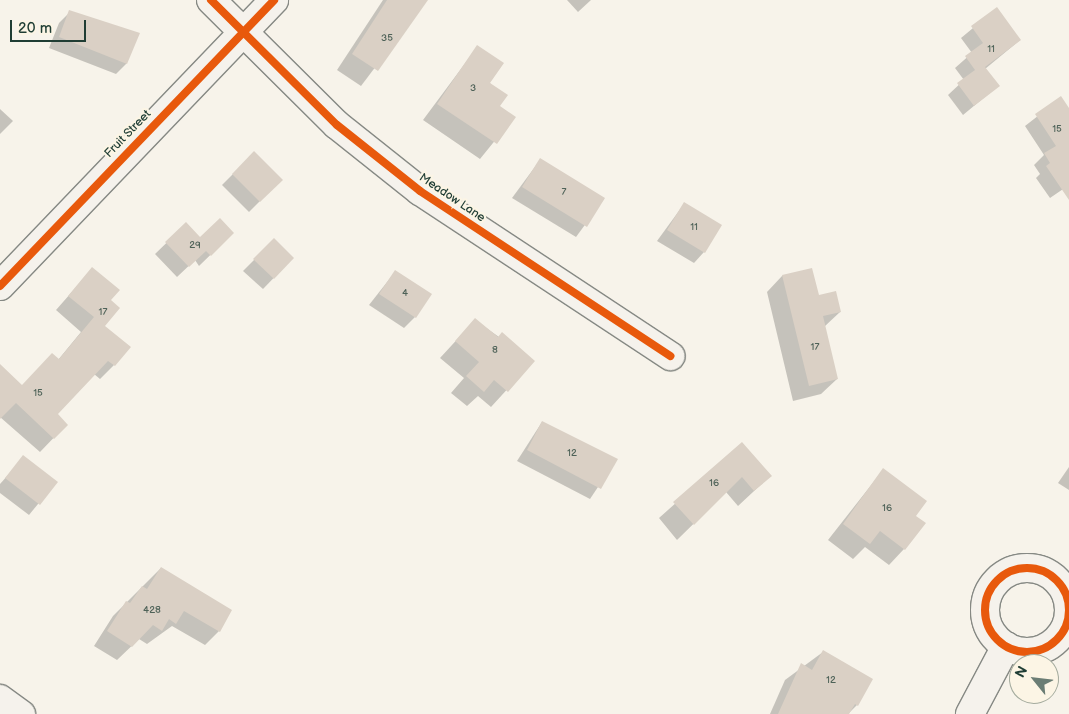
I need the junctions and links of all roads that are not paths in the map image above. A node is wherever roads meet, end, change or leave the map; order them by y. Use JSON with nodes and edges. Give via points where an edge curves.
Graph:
{"nodes":[{"id":1,"x":211,"y":0,"type":"edge"},
{"id":2,"x":274,"y":0,"type":"edge"},
{"id":3,"x":241,"y":31,"type":"junction"},
{"id":4,"x":0,"y":286,"type":"edge"},
{"id":5,"x":670,"y":356,"type":"dead end"},
{"id":6,"x":1006,"y":646,"type":"dead end"},
{"id":7,"x":0,"y":699,"type":"edge"},
{"id":8,"x":21,"y":714,"type":"edge"},
{"id":9,"x":970,"y":714,"type":"edge"}],
"edges":[{"from":1,"to":3,"type":"street","name":"Meadow Lane"},
{"from":2,"to":3,"type":"street","name":"Fruit Street"},
{"from":3,"to":4,"type":"street","name":"Fruit Street"},
{"from":3,"to":5,"type":"street","name":"Meadow Lane","via":[[336,125],[420,191]]},
{"from":6,"to":9,"type":"street"},
{"from":7,"to":8,"type":"street"}]}
